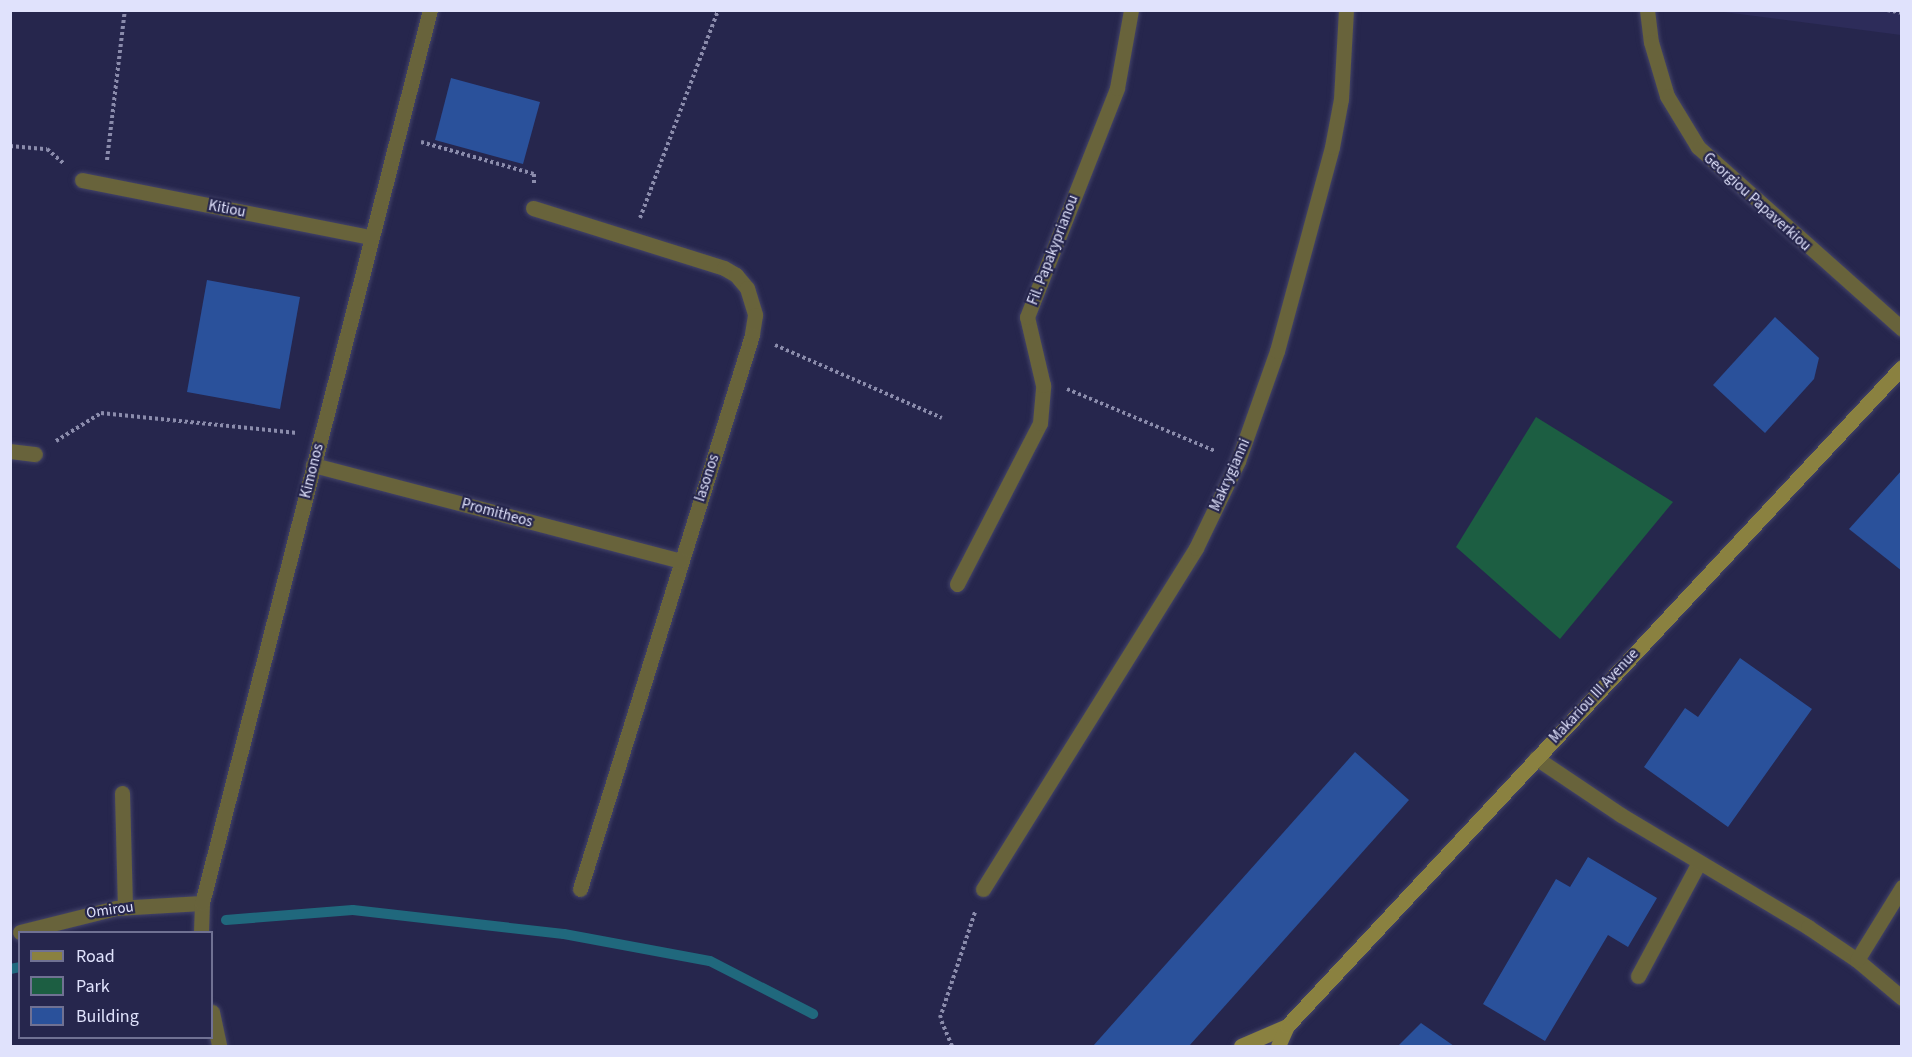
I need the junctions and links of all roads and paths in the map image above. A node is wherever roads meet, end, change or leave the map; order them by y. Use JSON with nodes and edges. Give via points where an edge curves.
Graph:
{"nodes":[{"id":1,"x":125,"y":10,"type":"edge"},
{"id":2,"x":430,"y":10,"type":"edge"},
{"id":3,"x":718,"y":10,"type":"edge"},
{"id":4,"x":1131,"y":10,"type":"edge"},
{"id":5,"x":1346,"y":10,"type":"edge"},
{"id":6,"x":1648,"y":10,"type":"edge"},
{"id":7,"x":1887,"y":10,"type":"edge"},
{"id":8,"x":1902,"y":13,"type":"edge"},
{"id":9,"x":397,"y":135,"type":"junction"},
{"id":10,"x":10,"y":146,"type":"edge"},
{"id":11,"x":82,"y":180,"type":"joint"},
{"id":12,"x":104,"y":184,"type":"junction"},
{"id":13,"x":533,"y":208,"type":"joint"},
{"id":14,"x":371,"y":237,"type":"junction"},
{"id":15,"x":632,"y":240,"type":"junction"},
{"id":16,"x":1902,"y":329,"type":"edge"},
{"id":17,"x":752,"y":335,"type":"junction"},
{"id":18,"x":1902,"y":367,"type":"edge"},
{"id":19,"x":1042,"y":378,"type":"junction"},
{"id":20,"x":942,"y":418,"type":"dead end"},
{"id":21,"x":321,"y":436,"type":"junction"},
{"id":22,"x":10,"y":451,"type":"edge"},
{"id":23,"x":34,"y":454,"type":"joint"},
{"id":24,"x":1238,"y":461,"type":"junction"},
{"id":25,"x":313,"y":465,"type":"junction"},
{"id":26,"x":681,"y":561,"type":"junction"},
{"id":27,"x":957,"y":584,"type":"dead end"},
{"id":28,"x":1536,"y":758,"type":"junction"},
{"id":29,"x":122,"y":793,"type":"dead end"},
{"id":30,"x":1699,"y":862,"type":"junction"},
{"id":31,"x":1902,"y":887,"type":"edge"},
{"id":32,"x":580,"y":889,"type":"dead end"},
{"id":33,"x":983,"y":889,"type":"joint"},
{"id":34,"x":202,"y":903,"type":"junction"},
{"id":35,"x":125,"y":907,"type":"junction"},
{"id":36,"x":27,"y":931,"type":"edge"},
{"id":37,"x":201,"y":931,"type":"edge"},
{"id":38,"x":1857,"y":960,"type":"junction"},
{"id":39,"x":1638,"y":976,"type":"dead end"},
{"id":40,"x":1902,"y":998,"type":"edge"},
{"id":41,"x":213,"y":1017,"type":"edge"},
{"id":42,"x":1287,"y":1026,"type":"junction"},
{"id":43,"x":219,"y":1047,"type":"edge"},
{"id":44,"x":952,"y":1047,"type":"edge"},
{"id":45,"x":1241,"y":1047,"type":"edge"},
{"id":46,"x":1278,"y":1047,"type":"edge"}],
"edges":[{"from":1,"to":12,"type":"path"},
{"from":2,"to":9,"type":"street","name":"Kimonos"},
{"from":3,"to":15,"type":"path"},
{"from":4,"to":19,"type":"street","name":"Fil. Papakyprianou","via":[[1117,88],[1027,317]]},
{"from":5,"to":24,"type":"street","name":"Makrygianni","via":[[1343,80],[1332,147],[1276,351]]},
{"from":6,"to":16,"type":"street","name":"Georgiou Papaverkiou","via":[[1651,42],[1666,96],[1698,147]]},
{"from":7,"to":8,"type":"path"},
{"from":9,"to":13,"type":"path","via":[[534,174]]},
{"from":9,"to":14,"type":"street","name":"Kimonos"},
{"from":10,"to":11,"type":"path","via":[[47,149]]},
{"from":11,"to":12,"type":"street","name":"Kitiou"},
{"from":12,"to":14,"type":"street","name":"Kitiou"},
{"from":13,"to":15,"type":"street","name":"Iasonos"},
{"from":14,"to":21,"type":"street","name":"Kimonos"},
{"from":15,"to":17,"type":"street","name":"Iasonos","via":[[736,275],[752,302]]},
{"from":17,"to":20,"type":"path"},
{"from":17,"to":26,"type":"street","name":"Iasonos"},
{"from":18,"to":28,"type":"street","name":"Makariou III Avenue"},
{"from":19,"to":24,"type":"path"},
{"from":19,"to":27,"type":"street","name":"Fil. Papakyprianou","via":[[1040,423]]},
{"from":21,"to":23,"type":"path","via":[[101,413]]},
{"from":21,"to":25,"type":"street","name":"Kimonos"},
{"from":22,"to":23,"type":"street"},
{"from":24,"to":33,"type":"street","name":"Makrygianni","via":[[1196,548]]},
{"from":25,"to":26,"type":"street","name":"Promitheos"},
{"from":25,"to":34,"type":"street","name":"Kimonos"},
{"from":26,"to":32,"type":"street","name":"Iasonos"},
{"from":28,"to":30,"type":"street"},
{"from":28,"to":42,"type":"street","name":"Makariou III Avenue"},
{"from":29,"to":35,"type":"street"},
{"from":30,"to":38,"type":"street"},
{"from":30,"to":39,"type":"street"},
{"from":31,"to":38,"type":"street"},
{"from":33,"to":44,"type":"path","via":[[940,1018]]},
{"from":34,"to":35,"type":"street","name":"Omirou"},
{"from":34,"to":37,"type":"street","name":"Kimonos"},
{"from":35,"to":36,"type":"street","name":"Omirou","via":[[82,914]]},
{"from":38,"to":40,"type":"street"},
{"from":41,"to":43,"type":"street"},
{"from":42,"to":45,"type":"street","name":"Makariou III Avenue"},
{"from":42,"to":46,"type":"street","name":"Makariou III Avenue"}]}
